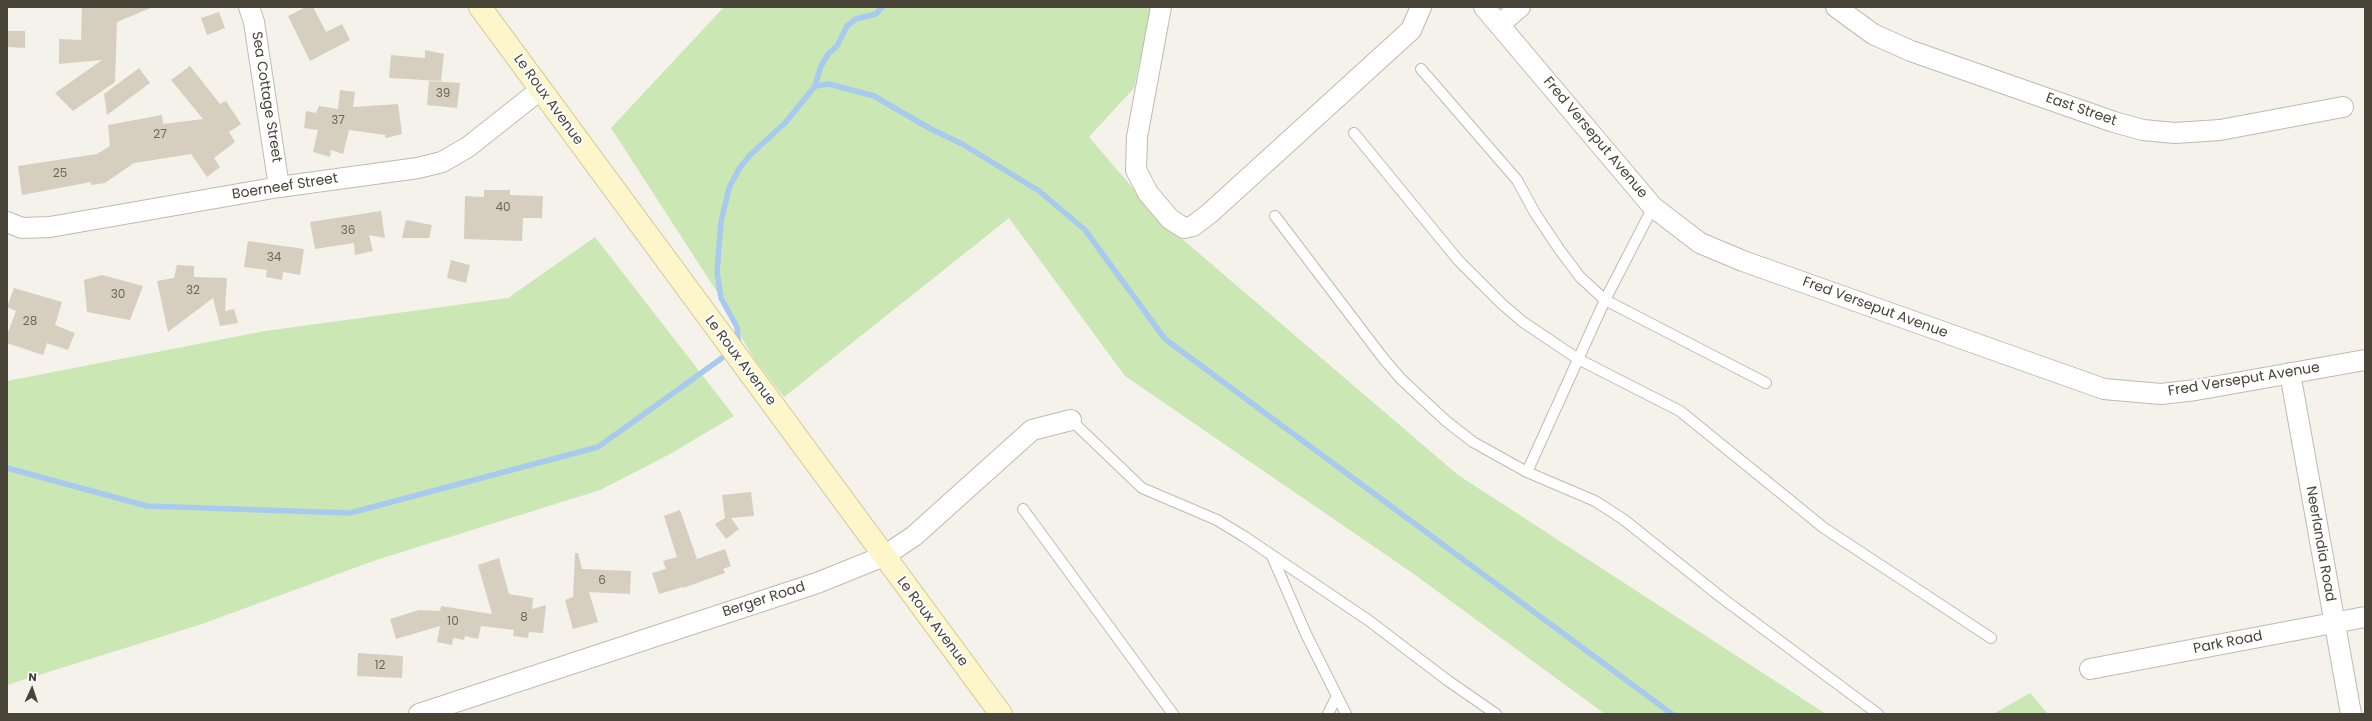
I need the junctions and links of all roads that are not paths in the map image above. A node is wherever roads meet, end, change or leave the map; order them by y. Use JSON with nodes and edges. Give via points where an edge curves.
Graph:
{"nodes":[{"id":1,"x":249,"y":7,"type":"edge"},
{"id":2,"x":480,"y":7,"type":"edge"},
{"id":3,"x":1161,"y":7,"type":"edge"},
{"id":4,"x":1421,"y":7,"type":"edge"},
{"id":5,"x":1484,"y":7,"type":"edge"},
{"id":6,"x":1520,"y":7,"type":"edge"},
{"id":7,"x":1836,"y":7,"type":"edge"},
{"id":8,"x":1499,"y":25,"type":"junction"},
{"id":9,"x":1421,"y":69,"type":"dead end"},
{"id":10,"x":540,"y":90,"type":"junction"},
{"id":11,"x":2343,"y":107,"type":"dead end"},
{"id":12,"x":1354,"y":133,"type":"dead end"},
{"id":13,"x":279,"y":187,"type":"junction"},
{"id":14,"x":1654,"y":207,"type":"junction"},
{"id":15,"x":1275,"y":216,"type":"dead end"},
{"id":16,"x":7,"y":222,"type":"edge"},
{"id":17,"x":1605,"y":300,"type":"junction"},
{"id":18,"x":1578,"y":358,"type":"junction"},
{"id":19,"x":2365,"y":360,"type":"edge"},
{"id":20,"x":2290,"y":373,"type":"junction"},
{"id":21,"x":1766,"y":383,"type":"dead end"},
{"id":22,"x":1071,"y":420,"type":"joint"},
{"id":23,"x":1527,"y":472,"type":"junction"},
{"id":24,"x":1023,"y":509,"type":"dead end"},
{"id":25,"x":884,"y":556,"type":"junction"},
{"id":26,"x":1272,"y":556,"type":"junction"},
{"id":27,"x":2365,"y":617,"type":"edge"},
{"id":28,"x":2334,"y":623,"type":"junction"},
{"id":29,"x":1990,"y":638,"type":"dead end"},
{"id":30,"x":2090,"y":669,"type":"dead end"},
{"id":31,"x":1336,"y":698,"type":"junction"},
{"id":32,"x":419,"y":714,"type":"edge"},
{"id":33,"x":1001,"y":714,"type":"edge"},
{"id":34,"x":1172,"y":714,"type":"edge"},
{"id":35,"x":1328,"y":714,"type":"edge"},
{"id":36,"x":1346,"y":714,"type":"edge"},
{"id":37,"x":1496,"y":714,"type":"edge"},
{"id":38,"x":1878,"y":714,"type":"edge"},
{"id":39,"x":2351,"y":714,"type":"edge"}],
"edges":[{"from":1,"to":13,"type":"street","name":"Sea Cottage Street","via":[[254,22]]},
{"from":2,"to":10,"type":"main road","name":"Le Roux Avenue"},
{"from":3,"to":4,"type":"street","via":[[1137,137],[1136,170],[1140,181],[1156,204],[1170,219],[1184,228],[1192,226],[1216,208],[1411,30]]},
{"from":5,"to":8,"type":"street","name":"Fred Verseput Avenue"},
{"from":6,"to":8,"type":"street"},
{"from":7,"to":11,"type":"street","name":"East Street","via":[[1873,34],[1911,51],[2143,130],[2175,134],[2220,130]]},
{"from":8,"to":14,"type":"street","name":"Fred Verseput Avenue"},
{"from":9,"to":17,"type":"lane","via":[[1517,180],[1559,249],[1580,277]]},
{"from":10,"to":13,"type":"street","name":"Boerneef Street","via":[[489,132],[442,162],[418,168]]},
{"from":10,"to":25,"type":"main road","name":"Le Roux Avenue"},
{"from":12,"to":18,"type":"lane","via":[[1458,260],[1502,304]]},
{"from":13,"to":16,"type":"street","name":"Boerneef Street","via":[[50,227],[22,228]]},
{"from":14,"to":17,"type":"lane"},
{"from":14,"to":20,"type":"street","name":"Fred Verseput Avenue","via":[[1700,243],[1737,258],[2104,389],[2161,394]]},
{"from":15,"to":23,"type":"lane","via":[[1401,379],[1462,434]]},
{"from":17,"to":18,"type":"lane"},
{"from":17,"to":21,"type":"lane"},
{"from":18,"to":23,"type":"lane"},
{"from":18,"to":29,"type":"lane","via":[[1680,411],[1824,528]]},
{"from":19,"to":20,"type":"street","name":"Fred Verseput Avenue"},
{"from":20,"to":28,"type":"street","name":"Neerlandia Road"},
{"from":22,"to":25,"type":"street","name":"Berger Road","via":[[1032,430],[914,536]]},
{"from":22,"to":26,"type":"lane","via":[[1142,488],[1217,520]]},
{"from":23,"to":38,"type":"lane","via":[[1595,501],[1623,519],[1722,598]]},
{"from":24,"to":34,"type":"lane"},
{"from":25,"to":32,"type":"street","name":"Berger Road","via":[[817,583]]},
{"from":25,"to":33,"type":"main road","name":"Le Roux Avenue"},
{"from":26,"to":31,"type":"lane"},
{"from":26,"to":37,"type":"lane","via":[[1368,620]]},
{"from":27,"to":28,"type":"street","name":"Park Road"},
{"from":28,"to":30,"type":"street","name":"Park Road"},
{"from":28,"to":39,"type":"street","name":"Neerlandia Road"},
{"from":31,"to":35,"type":"lane"},
{"from":31,"to":36,"type":"lane"}]}
